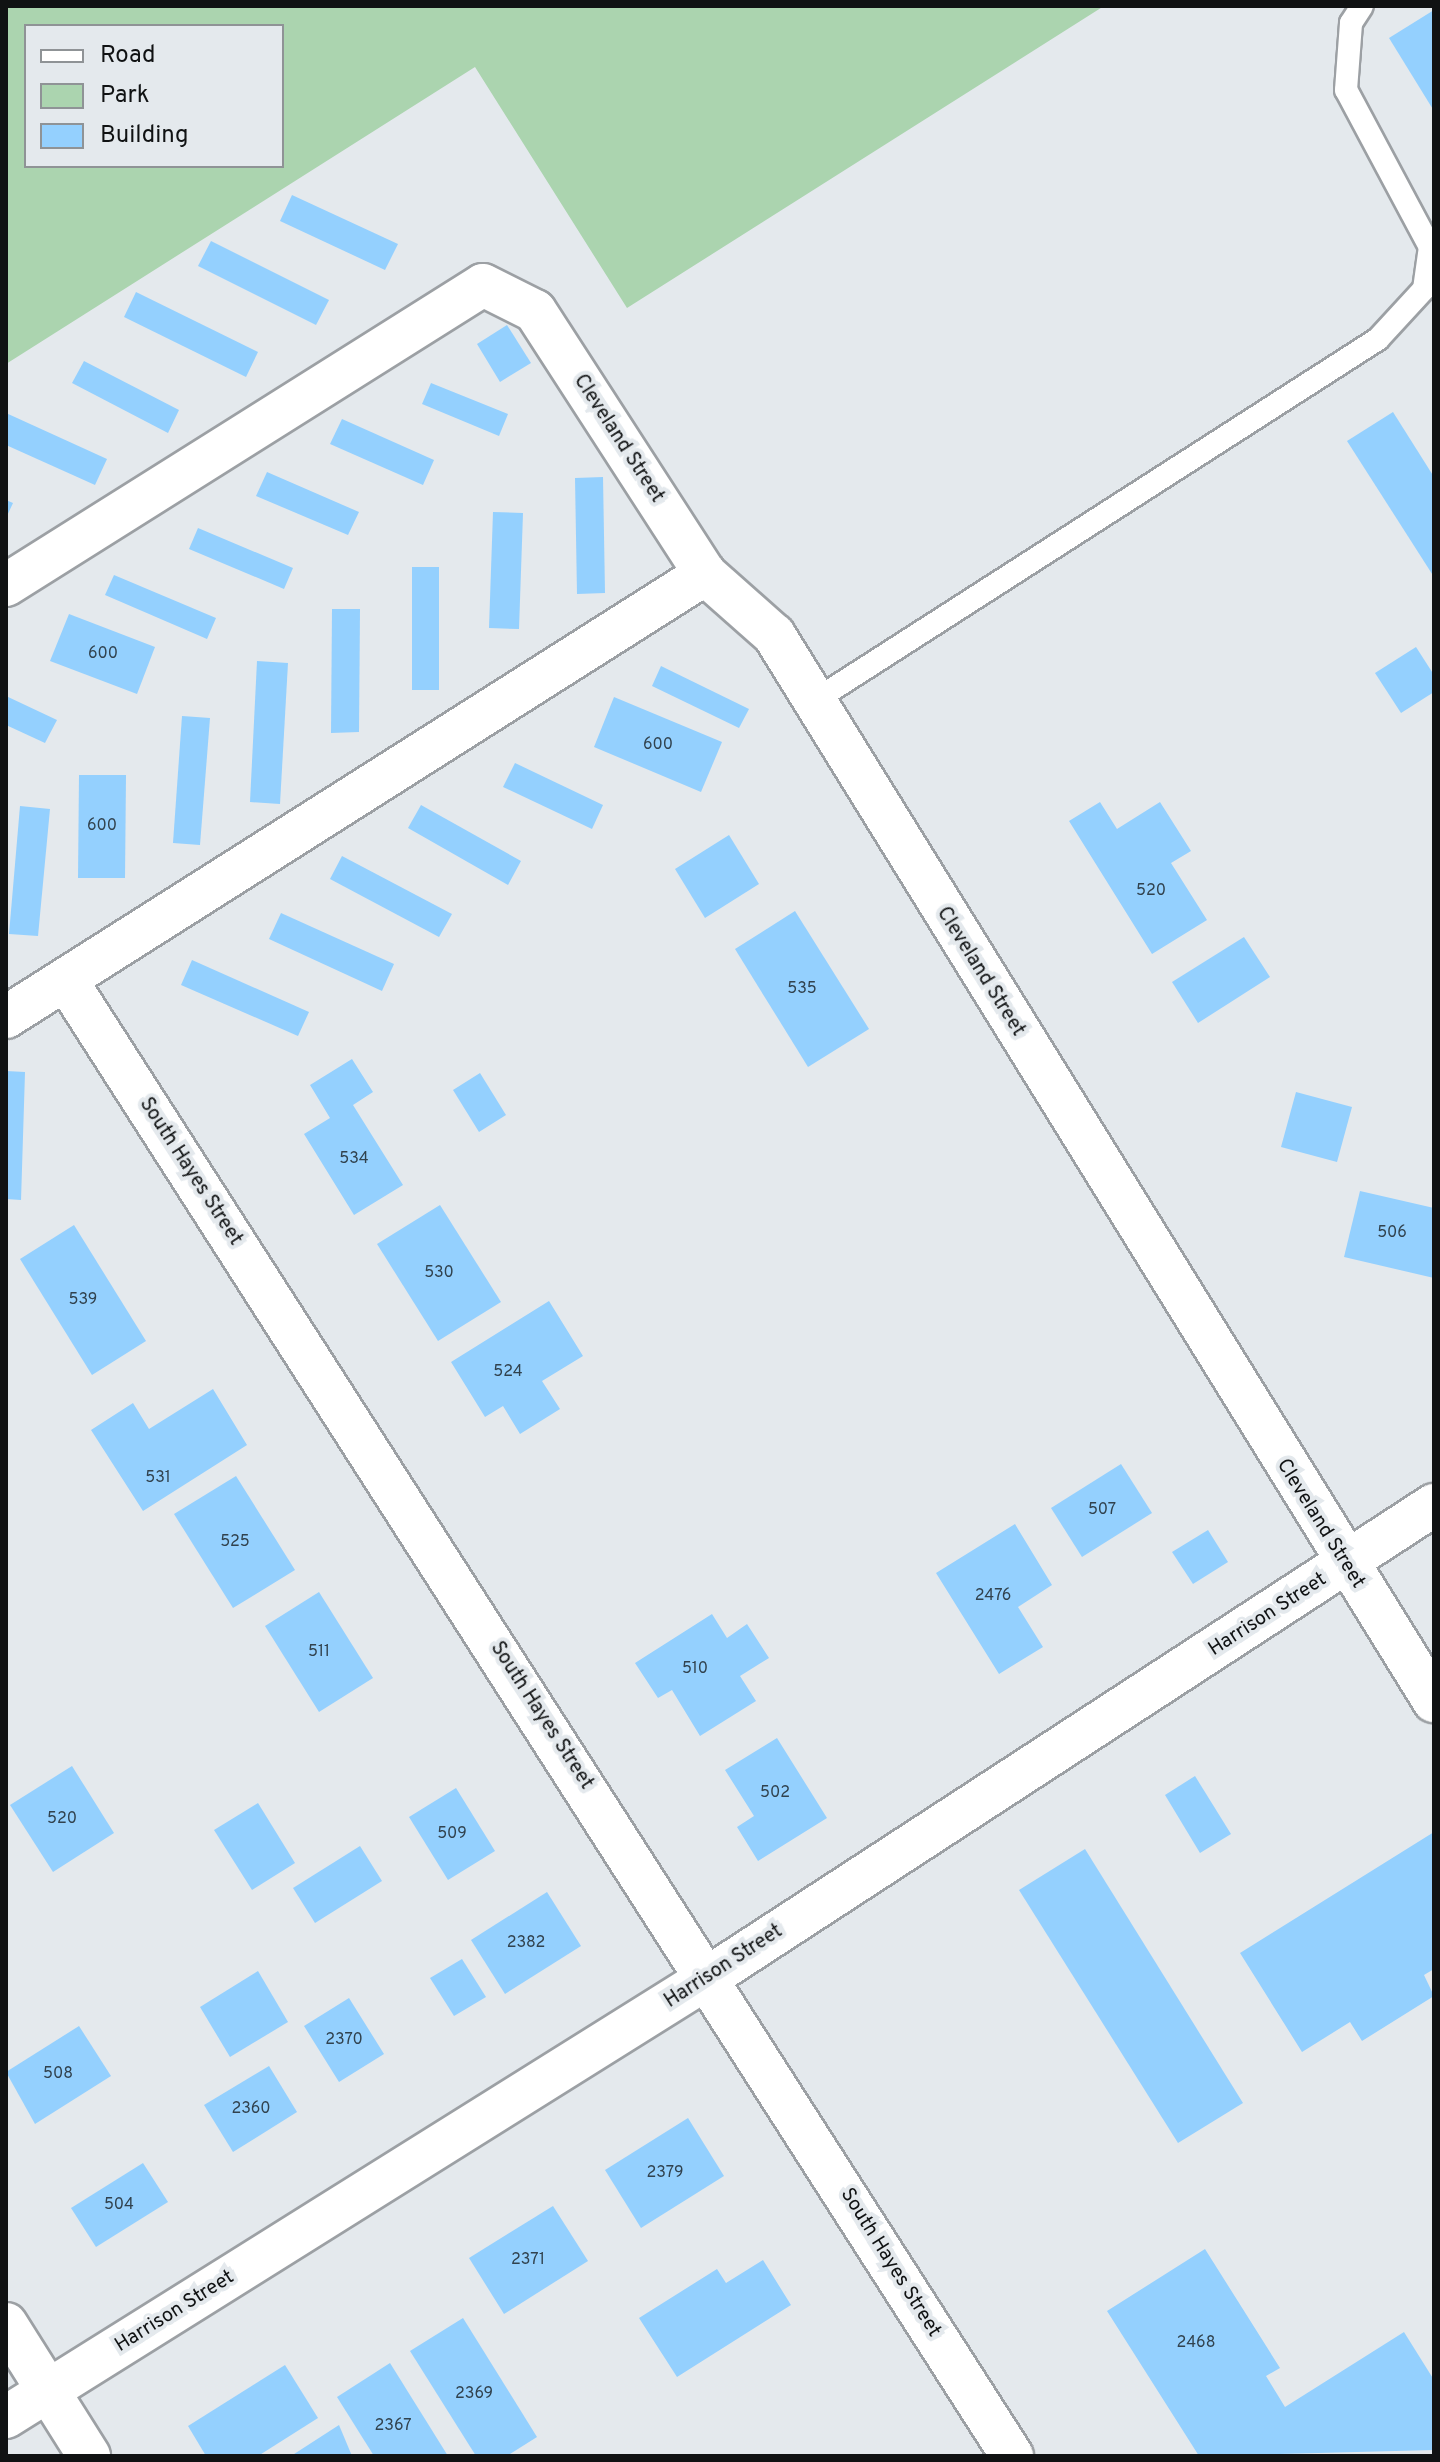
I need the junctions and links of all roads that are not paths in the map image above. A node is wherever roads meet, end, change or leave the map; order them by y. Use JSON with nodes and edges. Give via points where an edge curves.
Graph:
{"nodes":[{"id":1,"x":1362,"y":6,"type":"edge"},
{"id":2,"x":705,"y":574,"type":"junction"},
{"id":3,"x":6,"y":585,"type":"edge"},
{"id":4,"x":814,"y":701,"type":"junction"},
{"id":5,"x":66,"y":980,"type":"junction"},
{"id":6,"x":6,"y":1017,"type":"edge"},
{"id":7,"x":1434,"y":1505,"type":"edge"},
{"id":8,"x":1344,"y":1565,"type":"junction"},
{"id":9,"x":1434,"y":1701,"type":"edge"},
{"id":10,"x":709,"y":1977,"type":"junction"},
{"id":11,"x":6,"y":2324,"type":"edge"},
{"id":12,"x":48,"y":2392,"type":"junction"},
{"id":13,"x":6,"y":2417,"type":"edge"},
{"id":14,"x":89,"y":2456,"type":"edge"},
{"id":15,"x":1012,"y":2456,"type":"edge"}],
"edges":[{"from":1,"to":4,"type":"lane","via":[[1351,23],[1346,90],[1430,247],[1424,289],[1378,339]]},
{"from":2,"to":3,"type":"street","name":"Cleveland Street","via":[[535,311],[483,285]]},
{"from":2,"to":4,"type":"street","name":"Cleveland Street","via":[[774,635]]},
{"from":2,"to":5,"type":"street"},
{"from":4,"to":8,"type":"street","name":"Cleveland Street"},
{"from":5,"to":6,"type":"street"},
{"from":5,"to":10,"type":"street","name":"South Hayes Street"},
{"from":7,"to":8,"type":"street","name":"Harrison Street"},
{"from":8,"to":9,"type":"street","name":"Cleveland Street"},
{"from":8,"to":10,"type":"street","name":"Harrison Street"},
{"from":10,"to":12,"type":"street","name":"Harrison Street"},
{"from":10,"to":15,"type":"street","name":"South Hayes Street"},
{"from":11,"to":12,"type":"street"},
{"from":12,"to":13,"type":"street","name":"Harrison Street"},
{"from":12,"to":14,"type":"street"}]}
